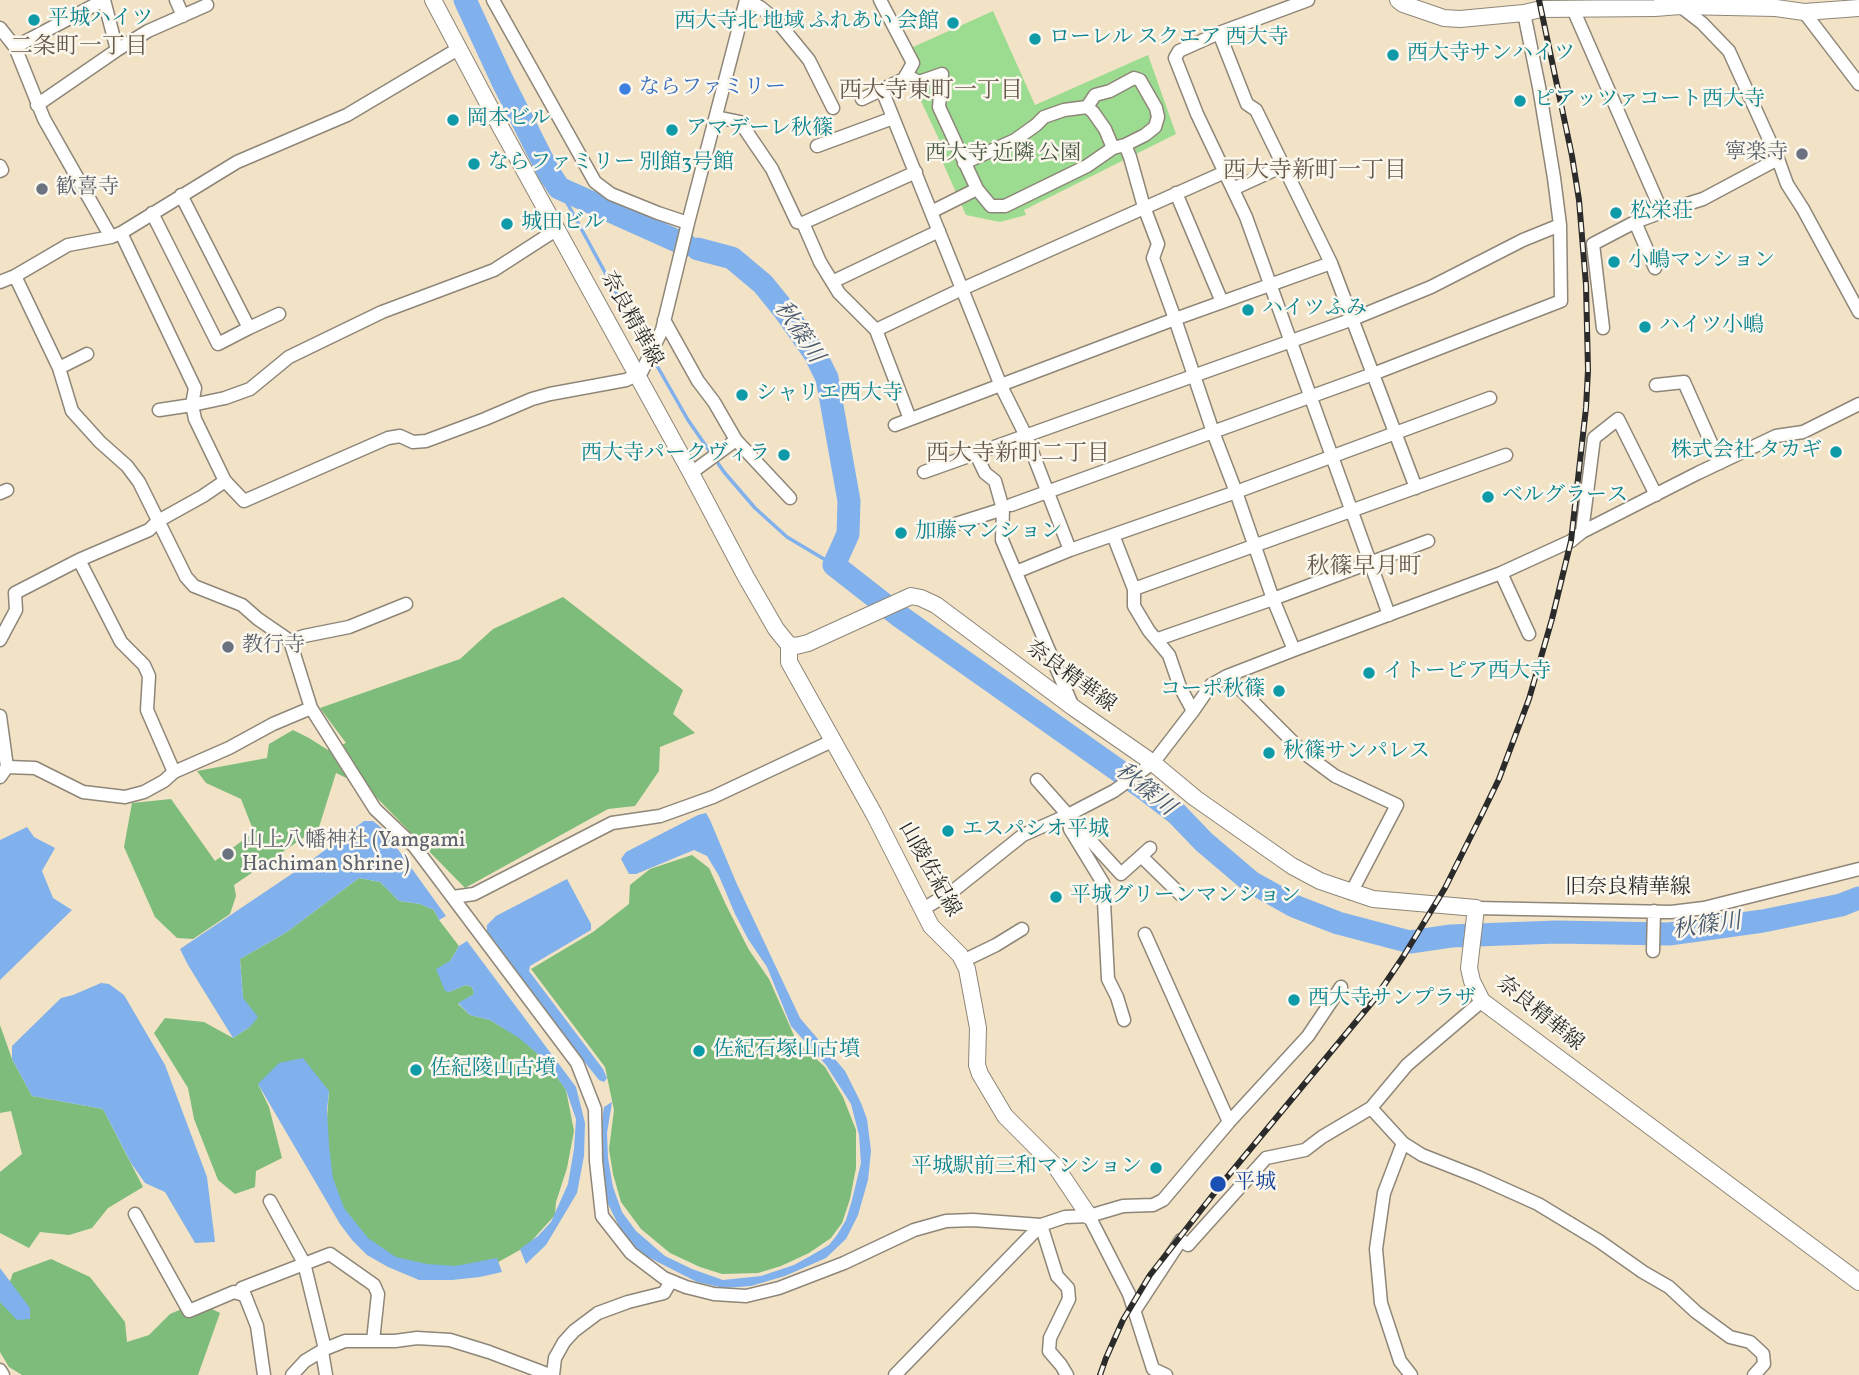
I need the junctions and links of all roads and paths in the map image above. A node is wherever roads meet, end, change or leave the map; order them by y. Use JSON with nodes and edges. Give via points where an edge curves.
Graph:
{"nodes":[{"id":1,"x":104,"y":0,"type":"edge"},
{"id":2,"x":176,"y":0,"type":"edge"},
{"id":3,"x":433,"y":0,"type":"edge"},
{"id":4,"x":493,"y":0,"type":"edge"},
{"id":5,"x":746,"y":0,"type":"edge"},
{"id":6,"x":880,"y":0,"type":"edge"},
{"id":7,"x":1308,"y":0,"type":"edge"},
{"id":8,"x":1398,"y":0,"type":"edge"},
{"id":9,"x":1654,"y":4,"type":"edge"},
{"id":10,"x":207,"y":5,"type":"dead end"},
{"id":11,"x":1680,"y":6,"type":"junction"},
{"id":12,"x":1859,"y":8,"type":"edge"},
{"id":13,"x":1573,"y":9,"type":"junction"},
{"id":14,"x":1804,"y":12,"type":"junction"},
{"id":15,"x":1524,"y":13,"type":"junction"},
{"id":16,"x":183,"y":16,"type":"junction"},
{"id":17,"x":0,"y":28,"type":"edge"},
{"id":18,"x":1219,"y":33,"type":"junction"},
{"id":19,"x":15,"y":47,"type":"junction"},
{"id":20,"x":458,"y":49,"type":"junction"},
{"id":21,"x":117,"y":50,"type":"junction"},
{"id":22,"x":906,"y":75,"type":"junction"},
{"id":23,"x":1859,"y":84,"type":"edge"},
{"id":24,"x":882,"y":90,"type":"junction"},
{"id":25,"x":862,"y":99,"type":"dead end"},
{"id":26,"x":37,"y":105,"type":"junction"},
{"id":27,"x":1087,"y":107,"type":"junction"},
{"id":28,"x":833,"y":108,"type":"dead end"},
{"id":29,"x":716,"y":117,"type":"junction"},
{"id":30,"x":894,"y":118,"type":"junction"},
{"id":31,"x":817,"y":146,"type":"dead end"},
{"id":32,"x":1123,"y":150,"type":"junction"},
{"id":33,"x":1778,"y":159,"type":"junction"},
{"id":34,"x":964,"y":163,"type":"junction"},
{"id":35,"x":1283,"y":166,"type":"junction"},
{"id":36,"x":916,"y":172,"type":"junction"},
{"id":37,"x":1225,"y":172,"type":"junction"},
{"id":38,"x":976,"y":189,"type":"junction"},
{"id":39,"x":1233,"y":189,"type":"junction"},
{"id":40,"x":1176,"y":193,"type":"junction"},
{"id":41,"x":181,"y":195,"type":"junction"},
{"id":42,"x":1144,"y":206,"type":"junction"},
{"id":43,"x":931,"y":212,"type":"junction"},
{"id":44,"x":1662,"y":212,"type":"junction"},
{"id":45,"x":152,"y":213,"type":"junction"},
{"id":46,"x":1635,"y":222,"type":"junction"},
{"id":47,"x":688,"y":223,"type":"junction"},
{"id":48,"x":803,"y":223,"type":"junction"},
{"id":49,"x":1560,"y":225,"type":"junction"},
{"id":50,"x":556,"y":230,"type":"junction"},
{"id":51,"x":939,"y":231,"type":"junction"},
{"id":52,"x":116,"y":235,"type":"junction"},
{"id":53,"x":1331,"y":263,"type":"junction"},
{"id":54,"x":1655,"y":268,"type":"dead end"},
{"id":55,"x":15,"y":276,"type":"junction"},
{"id":56,"x":0,"y":282,"type":"edge"},
{"id":57,"x":832,"y":282,"type":"junction"},
{"id":58,"x":1270,"y":284,"type":"junction"},
{"id":59,"x":962,"y":289,"type":"junction"},
{"id":60,"x":1222,"y":302,"type":"junction"},
{"id":61,"x":1859,"y":312,"type":"edge"},
{"id":62,"x":279,"y":314,"type":"dead end"},
{"id":63,"x":1175,"y":319,"type":"junction"},
{"id":64,"x":1353,"y":319,"type":"junction"},
{"id":65,"x":663,"y":325,"type":"junction"},
{"id":66,"x":249,"y":328,"type":"junction"},
{"id":67,"x":1603,"y":328,"type":"dead end"},
{"id":68,"x":876,"y":330,"type":"junction"},
{"id":69,"x":1290,"y":341,"type":"junction"},
{"id":70,"x":87,"y":354,"type":"dead end"},
{"id":71,"x":59,"y":368,"type":"junction"},
{"id":72,"x":640,"y":373,"type":"junction"},
{"id":73,"x":1373,"y":374,"type":"junction"},
{"id":74,"x":1194,"y":376,"type":"junction"},
{"id":75,"x":1656,"y":385,"type":"dead end"},
{"id":76,"x":1001,"y":386,"type":"junction"},
{"id":77,"x":1310,"y":397,"type":"junction"},
{"id":78,"x":1490,"y":398,"type":"dead end"},
{"id":79,"x":1859,"y":404,"type":"edge"},
{"id":80,"x":192,"y":405,"type":"junction"},
{"id":81,"x":159,"y":410,"type":"dead end"},
{"id":82,"x":910,"y":419,"type":"junction"},
{"id":83,"x":895,"y":425,"type":"dead end"},
{"id":84,"x":1213,"y":432,"type":"junction"},
{"id":85,"x":1395,"y":434,"type":"junction"},
{"id":86,"x":1026,"y":436,"type":"junction"},
{"id":87,"x":736,"y":440,"type":"junction"},
{"id":88,"x":976,"y":454,"type":"junction"},
{"id":89,"x":1506,"y":455,"type":"dead end"},
{"id":90,"x":1332,"y":456,"type":"junction"},
{"id":91,"x":1720,"y":463,"type":"junction"},
{"id":92,"x":697,"y":468,"type":"junction"},
{"id":93,"x":924,"y":472,"type":"dead end"},
{"id":94,"x":225,"y":481,"type":"junction"},
{"id":95,"x":1416,"y":488,"type":"junction"},
{"id":96,"x":1049,"y":492,"type":"junction"},
{"id":97,"x":1236,"y":492,"type":"junction"},
{"id":98,"x":1656,"y":495,"type":"junction"},
{"id":99,"x":790,"y":498,"type":"dead end"},
{"id":100,"x":1007,"y":507,"type":"junction"},
{"id":101,"x":1352,"y":511,"type":"junction"},
{"id":102,"x":158,"y":522,"type":"junction"},
{"id":103,"x":943,"y":528,"type":"dead end"},
{"id":104,"x":1582,"y":532,"type":"junction"},
{"id":105,"x":1113,"y":536,"type":"junction"},
{"id":106,"x":1428,"y":541,"type":"dead end"},
{"id":107,"x":1255,"y":545,"type":"junction"},
{"id":108,"x":1070,"y":550,"type":"junction"},
{"id":109,"x":79,"y":559,"type":"junction"},
{"id":110,"x":1369,"y":563,"type":"junction"},
{"id":111,"x":1016,"y":572,"type":"junction"},
{"id":112,"x":1501,"y":573,"type":"junction"},
{"id":113,"x":1134,"y":589,"type":"junction"},
{"id":114,"x":1273,"y":599,"type":"junction"},
{"id":115,"x":406,"y":604,"type":"dead end"},
{"id":116,"x":1389,"y":615,"type":"junction"},
{"id":117,"x":1530,"y":634,"type":"dead end"},
{"id":118,"x":1158,"y":639,"type":"junction"},
{"id":119,"x":0,"y":640,"type":"edge"},
{"id":120,"x":290,"y":641,"type":"junction"},
{"id":121,"x":789,"y":645,"type":"junction"},
{"id":122,"x":1294,"y":650,"type":"junction"},
{"id":123,"x":1227,"y":677,"type":"junction"},
{"id":124,"x":310,"y":708,"type":"junction"},
{"id":125,"x":1074,"y":708,"type":"junction"},
{"id":126,"x":1194,"y":711,"type":"junction"},
{"id":127,"x":0,"y":716,"type":"edge"},
{"id":128,"x":832,"y":741,"type":"junction"},
{"id":129,"x":1150,"y":765,"type":"junction"},
{"id":130,"x":3,"y":772,"type":"edge"},
{"id":131,"x":174,"y":772,"type":"junction"},
{"id":132,"x":1037,"y":779,"type":"dead end"},
{"id":133,"x":1068,"y":815,"type":"junction"},
{"id":134,"x":1859,"y":869,"type":"edge"},
{"id":135,"x":1351,"y":892,"type":"junction"},
{"id":136,"x":1181,"y":895,"type":"dead end"},
{"id":137,"x":453,"y":897,"type":"junction"},
{"id":138,"x":923,"y":909,"type":"junction"},
{"id":139,"x":1654,"y":911,"type":"junction"},
{"id":140,"x":1476,"y":913,"type":"junction"},
{"id":141,"x":1022,"y":929,"type":"dead end"},
{"id":142,"x":1145,"y":934,"type":"dead end"},
{"id":143,"x":1653,"y":951,"type":"dead end"},
{"id":144,"x":963,"y":961,"type":"junction"},
{"id":145,"x":1341,"y":987,"type":"dead end"},
{"id":146,"x":1482,"y":1001,"type":"junction"},
{"id":147,"x":1124,"y":1020,"type":"dead end"},
{"id":148,"x":1371,"y":1108,"type":"junction"},
{"id":149,"x":1229,"y":1122,"type":"junction"},
{"id":150,"x":1403,"y":1143,"type":"junction"},
{"id":151,"x":270,"y":1201,"type":"dead end"},
{"id":152,"x":135,"y":1214,"type":"dead end"},
{"id":153,"x":1089,"y":1216,"type":"junction"},
{"id":154,"x":1041,"y":1225,"type":"junction"},
{"id":155,"x":304,"y":1263,"type":"junction"},
{"id":156,"x":671,"y":1281,"type":"junction"},
{"id":157,"x":1859,"y":1282,"type":"edge"},
{"id":158,"x":244,"y":1295,"type":"junction"},
{"id":159,"x":1135,"y":1310,"type":"junction"},
{"id":160,"x":373,"y":1341,"type":"junction"},
{"id":161,"x":323,"y":1350,"type":"junction"},
{"id":162,"x":0,"y":1370,"type":"edge"},
{"id":163,"x":1147,"y":1372,"type":"edge"},
{"id":164,"x":4,"y":1375,"type":"edge"},
{"id":165,"x":264,"y":1375,"type":"edge"},
{"id":166,"x":292,"y":1375,"type":"edge"},
{"id":167,"x":326,"y":1375,"type":"edge"},
{"id":168,"x":551,"y":1375,"type":"edge"},
{"id":169,"x":895,"y":1375,"type":"edge"},
{"id":170,"x":1068,"y":1375,"type":"edge"},
{"id":171,"x":1166,"y":1375,"type":"edge"},
{"id":172,"x":1411,"y":1375,"type":"edge"},
{"id":173,"x":1754,"y":1375,"type":"edge"}],
"edges":[{"from":1,"to":19,"type":"street"},
{"from":1,"to":21,"type":"street"},
{"from":2,"to":16,"type":"street"},
{"from":3,"to":20,"type":"main road","name":"奈良精華線"},
{"from":4,"to":47,"type":"street","via":[[595,182],[611,194]]},
{"from":5,"to":28,"type":"street","via":[[777,21],[809,60]]},
{"from":5,"to":29,"type":"street"},
{"from":6,"to":22,"type":"street","via":[[913,63]]},
{"from":7,"to":18,"type":"street"},
{"from":8,"to":15,"type":"main road","via":[[1444,19]]},
{"from":9,"to":11,"type":"main road"},
{"from":9,"to":13,"type":"main road"},
{"from":10,"to":16,"type":"street"},
{"from":11,"to":14,"type":"main road"},
{"from":11,"to":33,"type":"street","via":[[1729,51]]},
{"from":12,"to":14,"type":"main road"},
{"from":13,"to":15,"type":"main road"},
{"from":13,"to":44,"type":"street"},
{"from":14,"to":23,"type":"street"},
{"from":15,"to":49,"type":"street"},
{"from":16,"to":21,"type":"street"},
{"from":17,"to":19,"type":"street"},
{"from":18,"to":35,"type":"street","via":[[1247,104],[1256,110]]},
{"from":18,"to":37,"type":"street","via":[[1179,51],[1175,58]]},
{"from":19,"to":26,"type":"street"},
{"from":20,"to":41,"type":"street","via":[[347,115],[237,162]]},
{"from":20,"to":50,"type":"main road","name":"奈良精華線"},
{"from":21,"to":26,"type":"street"},
{"from":22,"to":24,"type":"street"},
{"from":22,"to":34,"type":"street","via":[[919,82],[942,74],[939,107]]},
{"from":24,"to":25,"type":"street"},
{"from":24,"to":30,"type":"street"},
{"from":26,"to":52,"type":"street"},
{"from":27,"to":32,"type":"street"},
{"from":27,"to":32,"type":"street","via":[[1095,95],[1134,78],[1140,80],[1156,108],[1156,127]]},
{"from":27,"to":34,"type":"street","via":[[1044,117],[1015,140]]},
{"from":29,"to":47,"type":"street"},
{"from":29,"to":48,"type":"street","via":[[740,122],[772,169],[797,222]]},
{"from":30,"to":31,"type":"street"},
{"from":30,"to":36,"type":"street"},
{"from":32,"to":38,"type":"street","via":[[1005,206],[992,206]]},
{"from":32,"to":42,"type":"street"},
{"from":33,"to":44,"type":"street","via":[[1703,198]]},
{"from":33,"to":61,"type":"street","via":[[1787,184]]},
{"from":34,"to":38,"type":"street"},
{"from":35,"to":39,"type":"street"},
{"from":35,"to":53,"type":"street"},
{"from":36,"to":43,"type":"street"},
{"from":36,"to":48,"type":"street"},
{"from":37,"to":39,"type":"street"},
{"from":37,"to":40,"type":"street"},
{"from":38,"to":43,"type":"street"},
{"from":39,"to":58,"type":"street"},
{"from":40,"to":42,"type":"street"},
{"from":40,"to":60,"type":"street"},
{"from":41,"to":45,"type":"street"},
{"from":41,"to":66,"type":"street"},
{"from":42,"to":59,"type":"street"},
{"from":42,"to":63,"type":"street","via":[[1158,244],[1153,258]]},
{"from":43,"to":51,"type":"street"},
{"from":44,"to":46,"type":"street"},
{"from":45,"to":52,"type":"street"},
{"from":45,"to":66,"type":"street","via":[[218,344]]},
{"from":46,"to":54,"type":"street"},
{"from":46,"to":67,"type":"street","via":[[1593,244]]},
{"from":47,"to":65,"type":"street"},
{"from":48,"to":57,"type":"street"},
{"from":49,"to":64,"type":"street"},
{"from":49,"to":73,"type":"street","via":[[1561,301]]},
{"from":50,"to":72,"type":"main road","name":"奈良精華線"},
{"from":50,"to":80,"type":"street","via":[[494,270],[382,312],[289,356],[250,389]]},
{"from":51,"to":57,"type":"street"},
{"from":51,"to":59,"type":"street"},
{"from":52,"to":55,"type":"street","via":[[68,245]]},
{"from":52,"to":80,"type":"street","via":[[195,388]]},
{"from":53,"to":58,"type":"street"},
{"from":53,"to":64,"type":"street"},
{"from":55,"to":56,"type":"street"},
{"from":55,"to":71,"type":"street"},
{"from":57,"to":68,"type":"street"},
{"from":58,"to":60,"type":"street"},
{"from":58,"to":69,"type":"street"},
{"from":59,"to":68,"type":"street"},
{"from":59,"to":76,"type":"street"},
{"from":60,"to":63,"type":"street"},
{"from":62,"to":66,"type":"street"},
{"from":63,"to":74,"type":"street"},
{"from":63,"to":76,"type":"street"},
{"from":64,"to":69,"type":"street"},
{"from":64,"to":73,"type":"street"},
{"from":65,"to":72,"type":"street"},
{"from":65,"to":87,"type":"street"},
{"from":68,"to":82,"type":"street"},
{"from":69,"to":74,"type":"street"},
{"from":69,"to":77,"type":"street"},
{"from":70,"to":71,"type":"street"},
{"from":71,"to":102,"type":"street","via":[[72,411],[139,482]]},
{"from":72,"to":92,"type":"main road","name":"奈良精華線"},
{"from":72,"to":94,"type":"street","via":[[626,380],[532,399],[426,441],[387,438],[244,501]]},
{"from":73,"to":77,"type":"street"},
{"from":73,"to":85,"type":"street"},
{"from":74,"to":84,"type":"street"},
{"from":74,"to":86,"type":"street"},
{"from":75,"to":91,"type":"street","via":[[1684,382]]},
{"from":76,"to":82,"type":"street"},
{"from":76,"to":86,"type":"street"},
{"from":77,"to":84,"type":"street"},
{"from":77,"to":90,"type":"street"},
{"from":78,"to":85,"type":"street"},
{"from":79,"to":91,"type":"street","via":[[1803,432],[1776,436]]},
{"from":80,"to":81,"type":"street"},
{"from":80,"to":94,"type":"street"},
{"from":82,"to":83,"type":"street"},
{"from":84,"to":96,"type":"street"},
{"from":84,"to":97,"type":"street"},
{"from":85,"to":90,"type":"street"},
{"from":85,"to":95,"type":"street"},
{"from":86,"to":88,"type":"street"},
{"from":86,"to":96,"type":"street"},
{"from":87,"to":92,"type":"street"},
{"from":87,"to":99,"type":"street"},
{"from":88,"to":93,"type":"street"},
{"from":88,"to":100,"type":"street"},
{"from":89,"to":95,"type":"street"},
{"from":90,"to":97,"type":"street"},
{"from":90,"to":101,"type":"street"},
{"from":91,"to":98,"type":"street"},
{"from":92,"to":121,"type":"main road","name":"奈良精華線","via":[[776,629]]},
{"from":94,"to":102,"type":"street"},
{"from":95,"to":101,"type":"street"},
{"from":96,"to":100,"type":"street"},
{"from":96,"to":108,"type":"street"},
{"from":97,"to":105,"type":"street"},
{"from":97,"to":107,"type":"street"},
{"from":98,"to":104,"type":"street"},
{"from":98,"to":104,"type":"street","via":[[1618,419],[1594,438]]},
{"from":100,"to":103,"type":"street"},
{"from":100,"to":111,"type":"street","via":[[1002,540]]},
{"from":101,"to":107,"type":"street"},
{"from":101,"to":110,"type":"street"},
{"from":102,"to":109,"type":"street","via":[[137,537]]},
{"from":102,"to":120,"type":"street","via":[[194,586],[242,605]]},
{"from":104,"to":112,"type":"street"},
{"from":105,"to":108,"type":"street"},
{"from":105,"to":113,"type":"street"},
{"from":106,"to":110,"type":"street"},
{"from":107,"to":113,"type":"street"},
{"from":107,"to":114,"type":"street"},
{"from":108,"to":111,"type":"street"},
{"from":109,"to":119,"type":"street","via":[[15,593],[16,610]]},
{"from":109,"to":131,"type":"street","via":[[121,642],[149,676],[147,710]]},
{"from":110,"to":114,"type":"street"},
{"from":110,"to":116,"type":"street"},
{"from":111,"to":125,"type":"street"},
{"from":112,"to":116,"type":"street"},
{"from":112,"to":117,"type":"street"},
{"from":113,"to":118,"type":"street","via":[[1134,606]]},
{"from":114,"to":118,"type":"street"},
{"from":114,"to":122,"type":"street"},
{"from":115,"to":120,"type":"street","via":[[349,627]]},
{"from":116,"to":122,"type":"street"},
{"from":118,"to":126,"type":"street"},
{"from":120,"to":124,"type":"street"},
{"from":121,"to":125,"type":"main road","name":"奈良精華線","via":[[807,643],[911,596],[921,598]]},
{"from":121,"to":128,"type":"main road","name":"山陵佐紀線","via":[[789,662]]},
{"from":122,"to":123,"type":"street"},
{"from":123,"to":126,"type":"street","via":[[1211,685]]},
{"from":123,"to":135,"type":"street","via":[[1304,753],[1335,776],[1397,805]]},
{"from":124,"to":131,"type":"street"},
{"from":124,"to":137,"type":"street","via":[[375,810],[414,846]]},
{"from":125,"to":129,"type":"main road","name":"奈良精華線"},
{"from":126,"to":129,"type":"street"},
{"from":127,"to":130,"type":"street"},
{"from":128,"to":137,"type":"street","via":[[713,797],[660,816],[612,823],[474,894]]},
{"from":128,"to":138,"type":"main road","name":"山陵佐紀線"},
{"from":129,"to":133,"type":"street"},
{"from":129,"to":135,"type":"main road","name":"奈良精華線","via":[[1292,866]]},
{"from":130,"to":131,"type":"street","via":[[35,768],[83,792],[125,797],[144,792]]},
{"from":132,"to":133,"type":"street"},
{"from":133,"to":136,"type":"street","via":[[1121,874],[1146,852]]},
{"from":133,"to":138,"type":"street","via":[[1023,835]]},
{"from":133,"to":147,"type":"street","via":[[1070,829],[1103,883],[1108,979]]},
{"from":134,"to":139,"type":"street","name":"旧奈良精華線","via":[[1704,908]]},
{"from":135,"to":140,"type":"main road","name":"奈良精華線"},
{"from":137,"to":156,"type":"street","via":[[577,1063],[595,1109],[602,1216],[631,1253]]},
{"from":138,"to":144,"type":"main road","name":"山陵佐紀線","via":[[931,926]]},
{"from":139,"to":140,"type":"street","name":"旧奈良精華線"},
{"from":139,"to":143,"type":"street"},
{"from":140,"to":146,"type":"main road","name":"奈良精華線","via":[[1469,968]]},
{"from":141,"to":144,"type":"street"},
{"from":142,"to":149,"type":"street"},
{"from":144,"to":153,"type":"main road","name":"山陵佐紀線","via":[[978,1028],[980,1074],[1005,1116],[1056,1167]]},
{"from":145,"to":149,"type":"street","via":[[1308,1036]]},
{"from":146,"to":148,"type":"street","via":[[1407,1065]]},
{"from":146,"to":157,"type":"main road","name":"奈良精華線"},
{"from":148,"to":150,"type":"street"},
{"from":148,"to":159,"type":"street","via":[[1305,1150],[1266,1158],[1188,1245],[1181,1240]]},
{"from":149,"to":153,"type":"street","via":[[1163,1200]]},
{"from":150,"to":172,"type":"street","via":[[1384,1193],[1376,1248],[1381,1303],[1400,1360]]},
{"from":150,"to":173,"type":"street","via":[[1422,1156],[1538,1204],[1669,1287],[1704,1319],[1730,1337],[1751,1342],[1763,1354],[1764,1364]]},
{"from":151,"to":155,"type":"street"},
{"from":152,"to":158,"type":"street","via":[[189,1311],[234,1292]]},
{"from":153,"to":154,"type":"street"},
{"from":153,"to":159,"type":"street"},
{"from":154,"to":156,"type":"street","via":[[946,1221],[914,1230],[779,1288],[747,1296],[714,1294]]},
{"from":154,"to":169,"type":"street"},
{"from":154,"to":170,"type":"street","via":[[1057,1276],[1068,1289],[1069,1299],[1049,1351]]},
{"from":155,"to":158,"type":"street","via":[[242,1288]]},
{"from":155,"to":160,"type":"street","via":[[330,1254],[374,1285],[378,1294]]},
{"from":155,"to":161,"type":"street"},
{"from":156,"to":168,"type":"street","via":[[664,1293],[598,1313],[574,1331],[555,1358]]},
{"from":158,"to":165,"type":"street","via":[[257,1326]]},
{"from":159,"to":163,"type":"street"},
{"from":160,"to":161,"type":"street","via":[[345,1341]]},
{"from":160,"to":168,"type":"street","via":[[450,1340]]},
{"from":161,"to":166,"type":"street"},
{"from":161,"to":167,"type":"street"},
{"from":162,"to":164,"type":"street"},
{"from":163,"to":171,"type":"street"}]}
